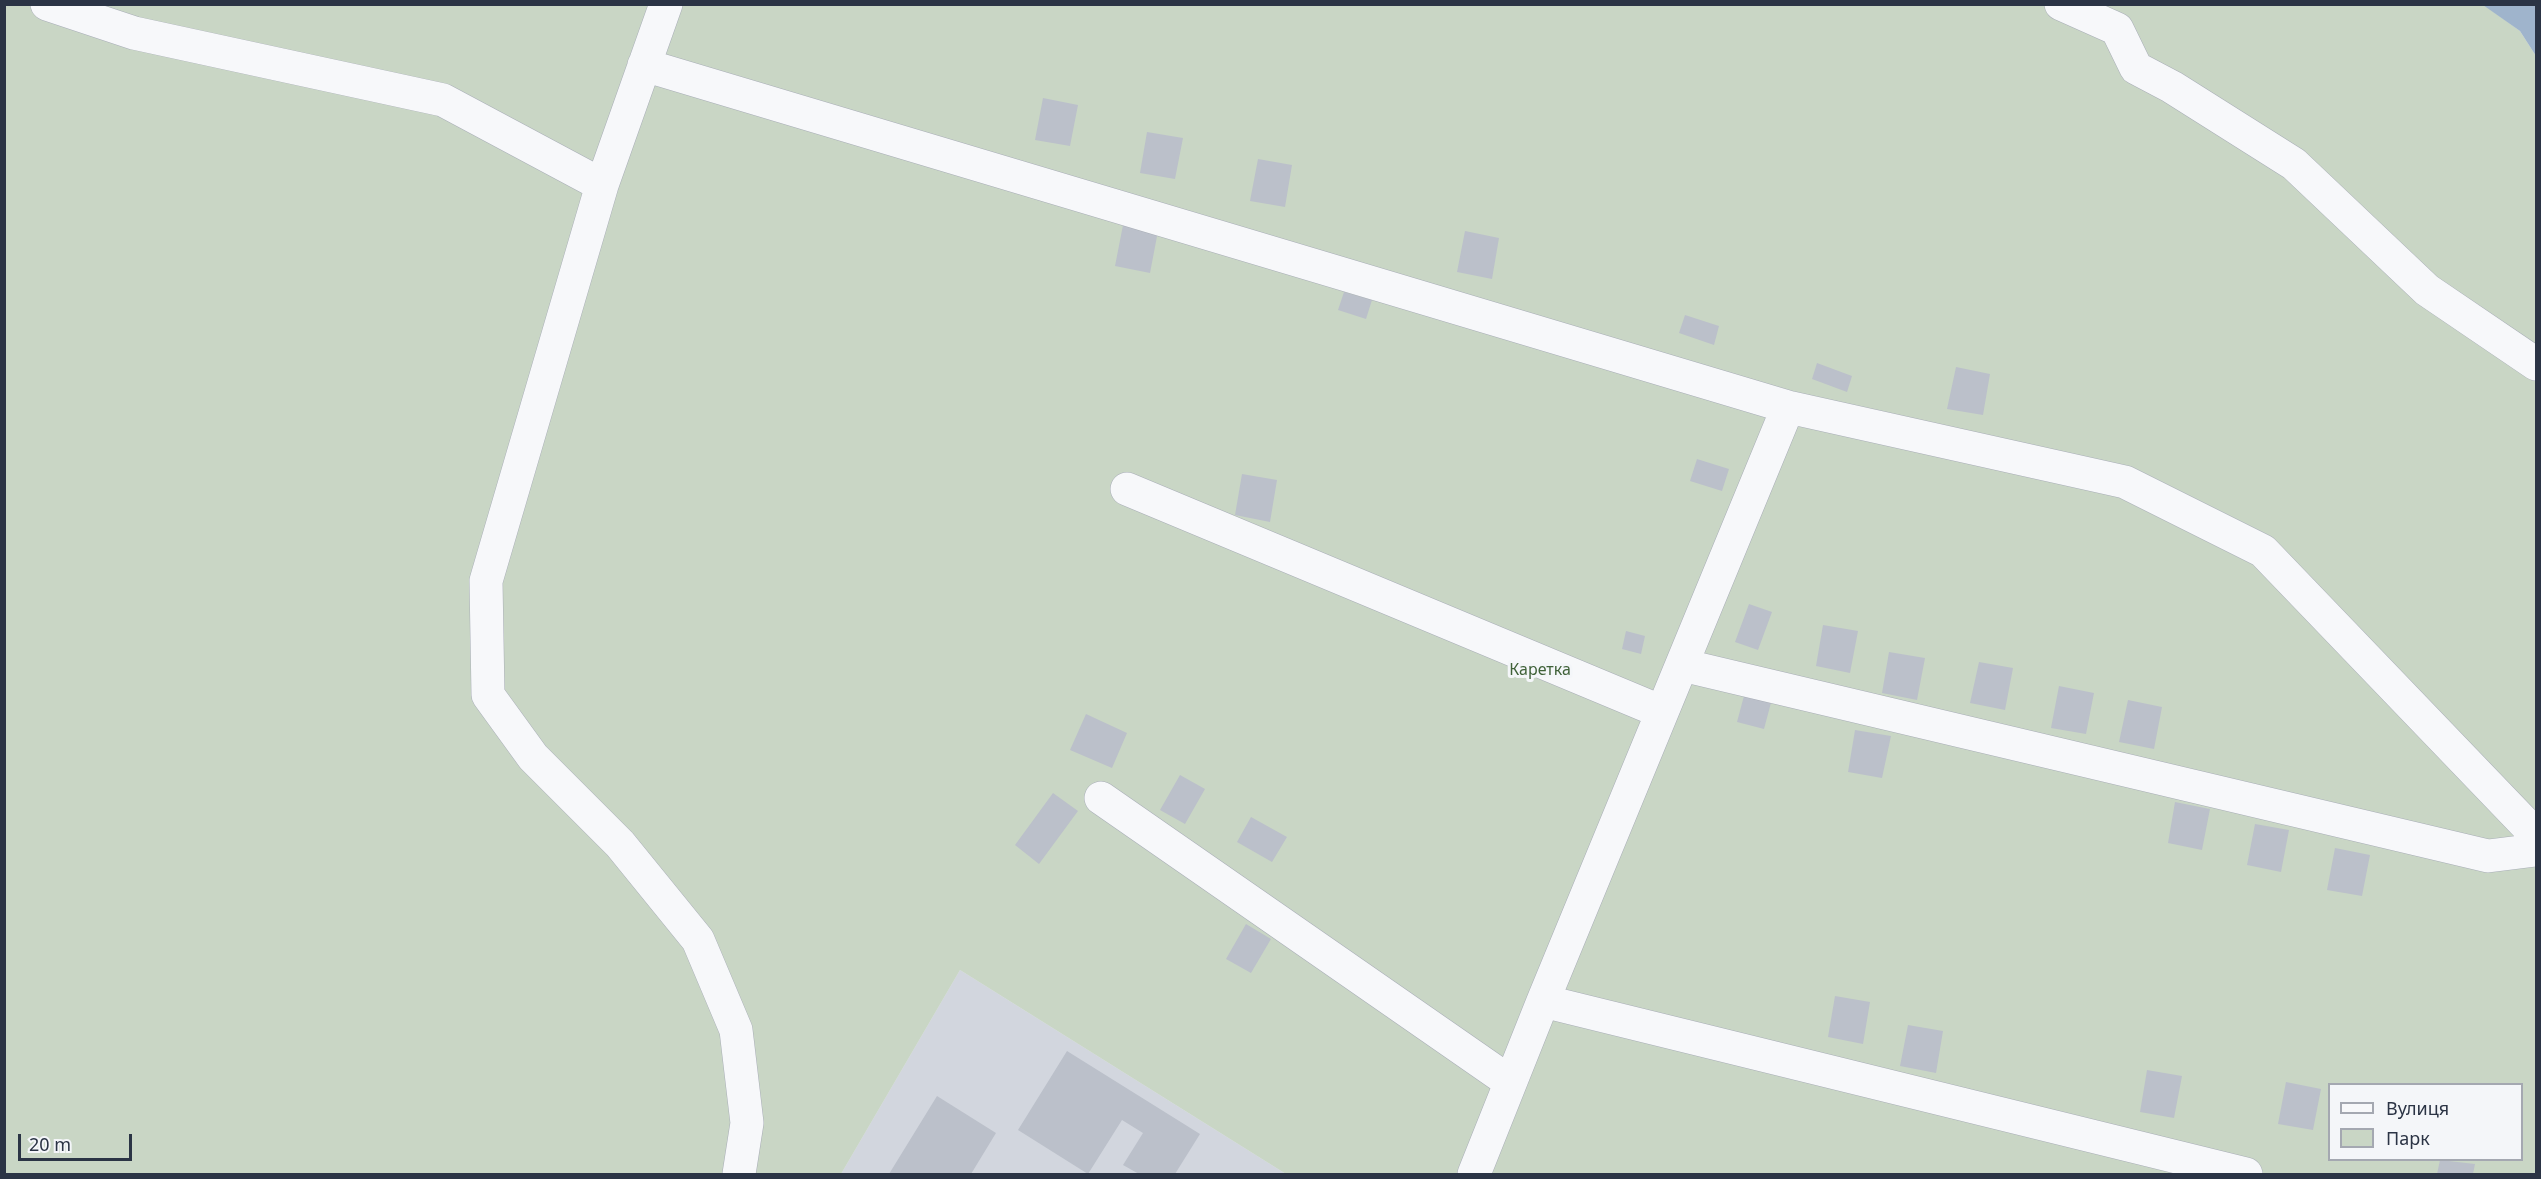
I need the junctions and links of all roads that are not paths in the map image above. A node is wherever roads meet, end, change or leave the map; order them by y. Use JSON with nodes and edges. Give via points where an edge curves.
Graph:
{"nodes":[{"id":1,"x":47,"y":4,"type":"edge"},
{"id":2,"x":666,"y":4,"type":"edge"},
{"id":3,"x":2061,"y":4,"type":"edge"},
{"id":4,"x":645,"y":65,"type":"junction"},
{"id":5,"x":602,"y":185,"type":"junction"},
{"id":6,"x":2536,"y":364,"type":"edge"},
{"id":7,"x":1788,"y":407,"type":"junction"},
{"id":8,"x":1127,"y":489,"type":"dead end"},
{"id":9,"x":1682,"y":665,"type":"junction"},
{"id":10,"x":1662,"y":712,"type":"junction"},
{"id":11,"x":1101,"y":798,"type":"dead end"},
{"id":12,"x":2536,"y":836,"type":"edge"},
{"id":13,"x":2536,"y":850,"type":"edge"},
{"id":14,"x":1542,"y":1001,"type":"junction"},
{"id":15,"x":1510,"y":1082,"type":"junction"},
{"id":16,"x":739,"y":1174,"type":"edge"},
{"id":17,"x":1474,"y":1174,"type":"edge"},
{"id":18,"x":2246,"y":1174,"type":"edge"}],
"edges":[{"from":1,"to":5,"type":"lane","via":[[134,33],[443,100]]},
{"from":2,"to":4,"type":"lane"},
{"from":3,"to":6,"type":"lane","via":[[2117,28],[2136,68],[2294,164],[2427,290]]},
{"from":4,"to":5,"type":"lane"},
{"from":4,"to":7,"type":"lane"},
{"from":5,"to":16,"type":"lane","via":[[486,581],[488,695],[533,756],[620,844],[698,940],[736,1030],[747,1123]]},
{"from":7,"to":9,"type":"lane"},
{"from":7,"to":12,"type":"lane","via":[[2125,482],[2263,551]]},
{"from":8,"to":10,"type":"lane"},
{"from":9,"to":10,"type":"lane"},
{"from":9,"to":13,"type":"lane","via":[[2488,856]]},
{"from":10,"to":14,"type":"lane"},
{"from":11,"to":15,"type":"lane"},
{"from":14,"to":15,"type":"lane"},
{"from":14,"to":18,"type":"lane"},
{"from":15,"to":17,"type":"lane"}]}
